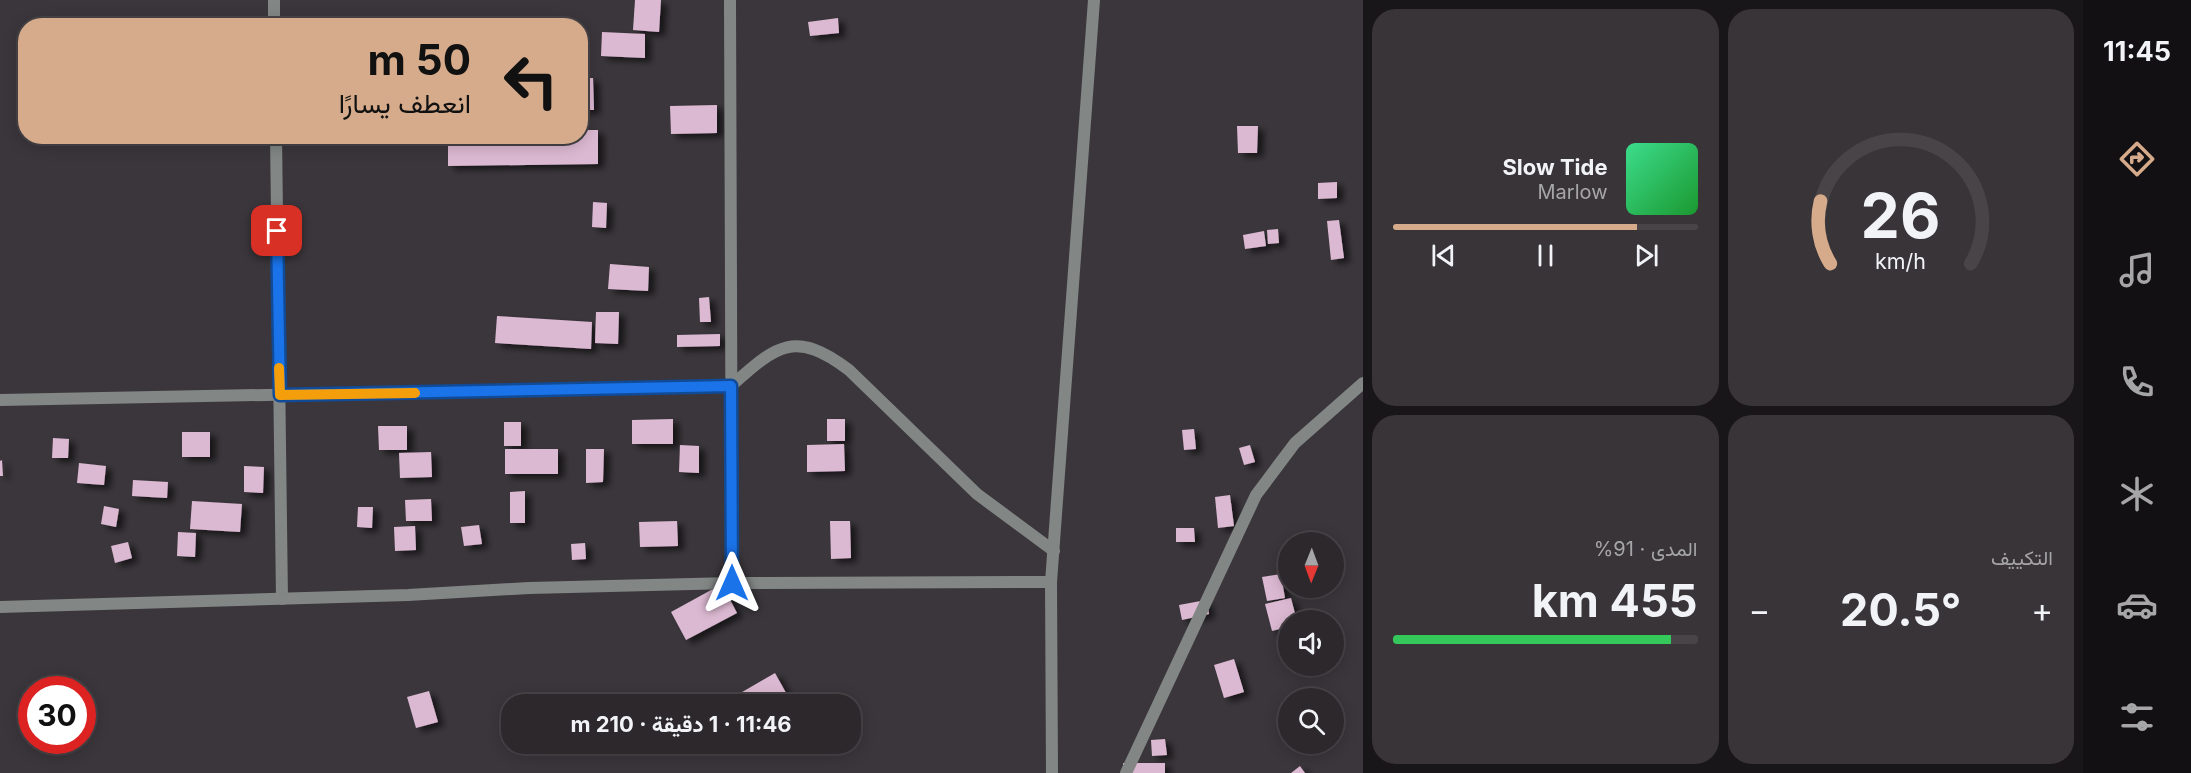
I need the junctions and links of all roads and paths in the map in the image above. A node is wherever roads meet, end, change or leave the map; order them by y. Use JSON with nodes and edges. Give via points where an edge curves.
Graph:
{"nodes":[{"id":1,"x":274,"y":0,"type":"edge"},
{"id":2,"x":730,"y":0,"type":"edge"},
{"id":3,"x":1094,"y":0,"type":"edge"},
{"id":4,"x":274,"y":18,"type":"edge"},
{"id":5,"x":276,"y":144,"type":"edge"},
{"id":6,"x":1363,"y":383,"type":"edge"},
{"id":7,"x":731,"y":386,"type":"junction"},
{"id":8,"x":280,"y":395,"type":"junction"},
{"id":9,"x":0,"y":400,"type":"edge"},
{"id":10,"x":1054,"y":551,"type":"junction"},
{"id":11,"x":1052,"y":582,"type":"junction"},
{"id":12,"x":732,"y":583,"type":"junction"},
{"id":13,"x":282,"y":599,"type":"junction"},
{"id":14,"x":0,"y":607,"type":"edge"},
{"id":15,"x":1052,"y":773,"type":"edge"},
{"id":16,"x":1126,"y":773,"type":"edge"}],
"edges":[{"from":1,"to":4,"type":"street"},
{"from":2,"to":7,"type":"street"},
{"from":3,"to":10,"type":"street"},
{"from":5,"to":8,"type":"street"},
{"from":6,"to":16,"type":"street","via":[[1295,443],[1256,495]]},
{"from":7,"to":8,"type":"street"},
{"from":7,"to":10,"type":"street","via":[[776,349],[799,348],[827,355],[849,369],[977,494]]},
{"from":7,"to":12,"type":"street"},
{"from":8,"to":9,"type":"street"},
{"from":8,"to":13,"type":"street"},
{"from":10,"to":11,"type":"street"},
{"from":11,"to":12,"type":"street"},
{"from":11,"to":15,"type":"street"},
{"from":12,"to":13,"type":"street"},
{"from":13,"to":14,"type":"street"}]}
